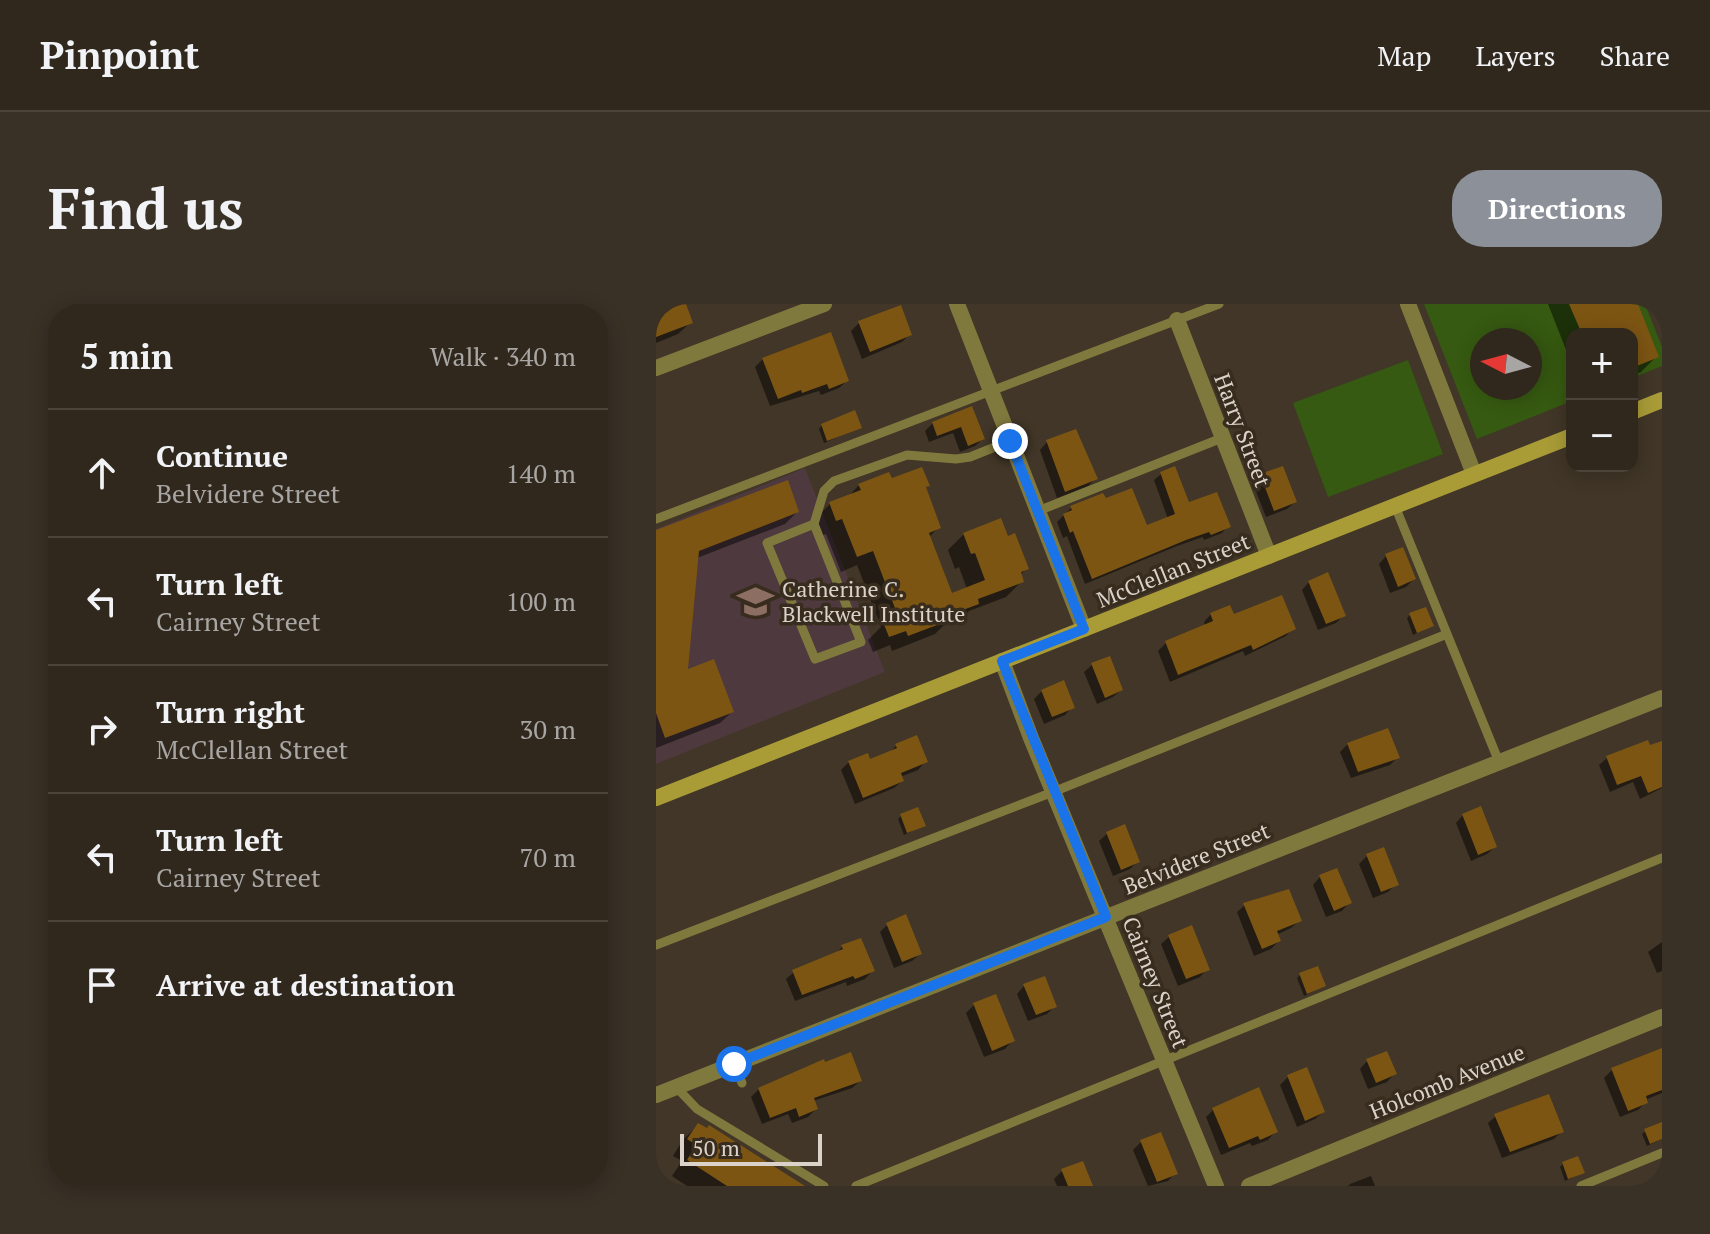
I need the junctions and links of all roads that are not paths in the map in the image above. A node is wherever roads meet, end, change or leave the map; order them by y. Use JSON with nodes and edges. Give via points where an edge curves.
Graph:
{"nodes":[{"id":1,"x":824,"y":304,"type":"edge"},
{"id":2,"x":957,"y":304,"type":"edge"},
{"id":3,"x":1219,"y":304,"type":"edge"},
{"id":4,"x":1408,"y":304,"type":"edge"},
{"id":5,"x":1177,"y":320,"type":"junction"},
{"id":6,"x":656,"y":368,"type":"edge"},
{"id":7,"x":991,"y":392,"type":"junction"},
{"id":8,"x":1662,"y":400,"type":"edge"},
{"id":9,"x":1638,"y":410,"type":"edge"},
{"id":10,"x":1222,"y":438,"type":"junction"},
{"id":11,"x":1566,"y":438,"type":"edge"},
{"id":12,"x":1010,"y":441,"type":"junction"},
{"id":13,"x":1474,"y":474,"type":"junction"},
{"id":14,"x":1395,"y":506,"type":"junction"},
{"id":15,"x":1038,"y":511,"type":"junction"},
{"id":16,"x":656,"y":519,"type":"edge"},
{"id":17,"x":814,"y":524,"type":"junction"},
{"id":18,"x":1269,"y":556,"type":"junction"},
{"id":19,"x":1084,"y":629,"type":"junction"},
{"id":20,"x":1447,"y":634,"type":"junction"},
{"id":21,"x":1002,"y":661,"type":"junction"},
{"id":22,"x":1662,"y":698,"type":"edge"},
{"id":23,"x":1499,"y":762,"type":"junction"},
{"id":24,"x":1053,"y":792,"type":"junction"},
{"id":25,"x":656,"y":798,"type":"edge"},
{"id":26,"x":1662,"y":858,"type":"edge"},
{"id":27,"x":1106,"y":917,"type":"junction"},
{"id":28,"x":656,"y":945,"type":"edge"},
{"id":29,"x":1662,"y":1017,"type":"edge"},
{"id":30,"x":1165,"y":1062,"type":"junction"},
{"id":31,"x":734,"y":1064,"type":"junction"},
{"id":32,"x":742,"y":1083,"type":"dead end"},
{"id":33,"x":676,"y":1087,"type":"junction"},
{"id":34,"x":656,"y":1095,"type":"edge"},
{"id":35,"x":765,"y":1134,"type":"dead end"},
{"id":36,"x":757,"y":1145,"type":"junction"},
{"id":37,"x":1662,"y":1153,"type":"edge"},
{"id":38,"x":824,"y":1186,"type":"edge"},
{"id":39,"x":856,"y":1186,"type":"edge"},
{"id":40,"x":1216,"y":1186,"type":"edge"},
{"id":41,"x":1249,"y":1186,"type":"edge"},
{"id":42,"x":1581,"y":1186,"type":"edge"}],
"edges":[{"from":1,"to":6,"type":"street"},
{"from":2,"to":7,"type":"street"},
{"from":3,"to":5,"type":"lane"},
{"from":4,"to":13,"type":"street"},
{"from":5,"to":7,"type":"lane"},
{"from":5,"to":10,"type":"street","name":"Harry Street"},
{"from":7,"to":12,"type":"street"},
{"from":7,"to":16,"type":"lane"},
{"from":8,"to":9,"type":"street"},
{"from":10,"to":15,"type":"lane"},
{"from":10,"to":18,"type":"street","name":"Harry Street"},
{"from":11,"to":13,"type":"street","name":"McClellan Street"},
{"from":12,"to":15,"type":"street"},
{"from":12,"to":17,"type":"lane","via":[[956,459],[907,455],[834,481],[824,491]]},
{"from":13,"to":14,"type":"street","name":"McClellan Street"},
{"from":14,"to":18,"type":"street","name":"McClellan Street"},
{"from":14,"to":20,"type":"lane"},
{"from":15,"to":19,"type":"street"},
{"from":17,"to":17,"type":"lane","via":[[861,642],[815,659],[767,543]]},
{"from":18,"to":19,"type":"street","name":"McClellan Street"},
{"from":19,"to":21,"type":"street","name":"McClellan Street"},
{"from":20,"to":23,"type":"lane"},
{"from":20,"to":24,"type":"lane"},
{"from":21,"to":24,"type":"street","name":"Cairney Street"},
{"from":21,"to":25,"type":"street","name":"McClellan Street"},
{"from":22,"to":23,"type":"street","name":"Belvidere Street"},
{"from":23,"to":27,"type":"street","name":"Belvidere Street"},
{"from":24,"to":27,"type":"street","name":"Cairney Street"},
{"from":24,"to":28,"type":"lane"},
{"from":26,"to":30,"type":"lane"},
{"from":27,"to":30,"type":"street","name":"Cairney Street"},
{"from":27,"to":31,"type":"street","name":"Belvidere Street"},
{"from":29,"to":41,"type":"street","name":"Holcomb Avenue"},
{"from":30,"to":39,"type":"lane"},
{"from":30,"to":40,"type":"street","name":"Cairney Street"},
{"from":31,"to":32,"type":"lane"},
{"from":31,"to":33,"type":"street","name":"Belvidere Street"},
{"from":33,"to":34,"type":"street","name":"Belvidere Street"},
{"from":33,"to":36,"type":"lane","via":[[697,1109]]},
{"from":35,"to":36,"type":"lane"},
{"from":36,"to":38,"type":"lane"},
{"from":37,"to":42,"type":"lane"}]}
